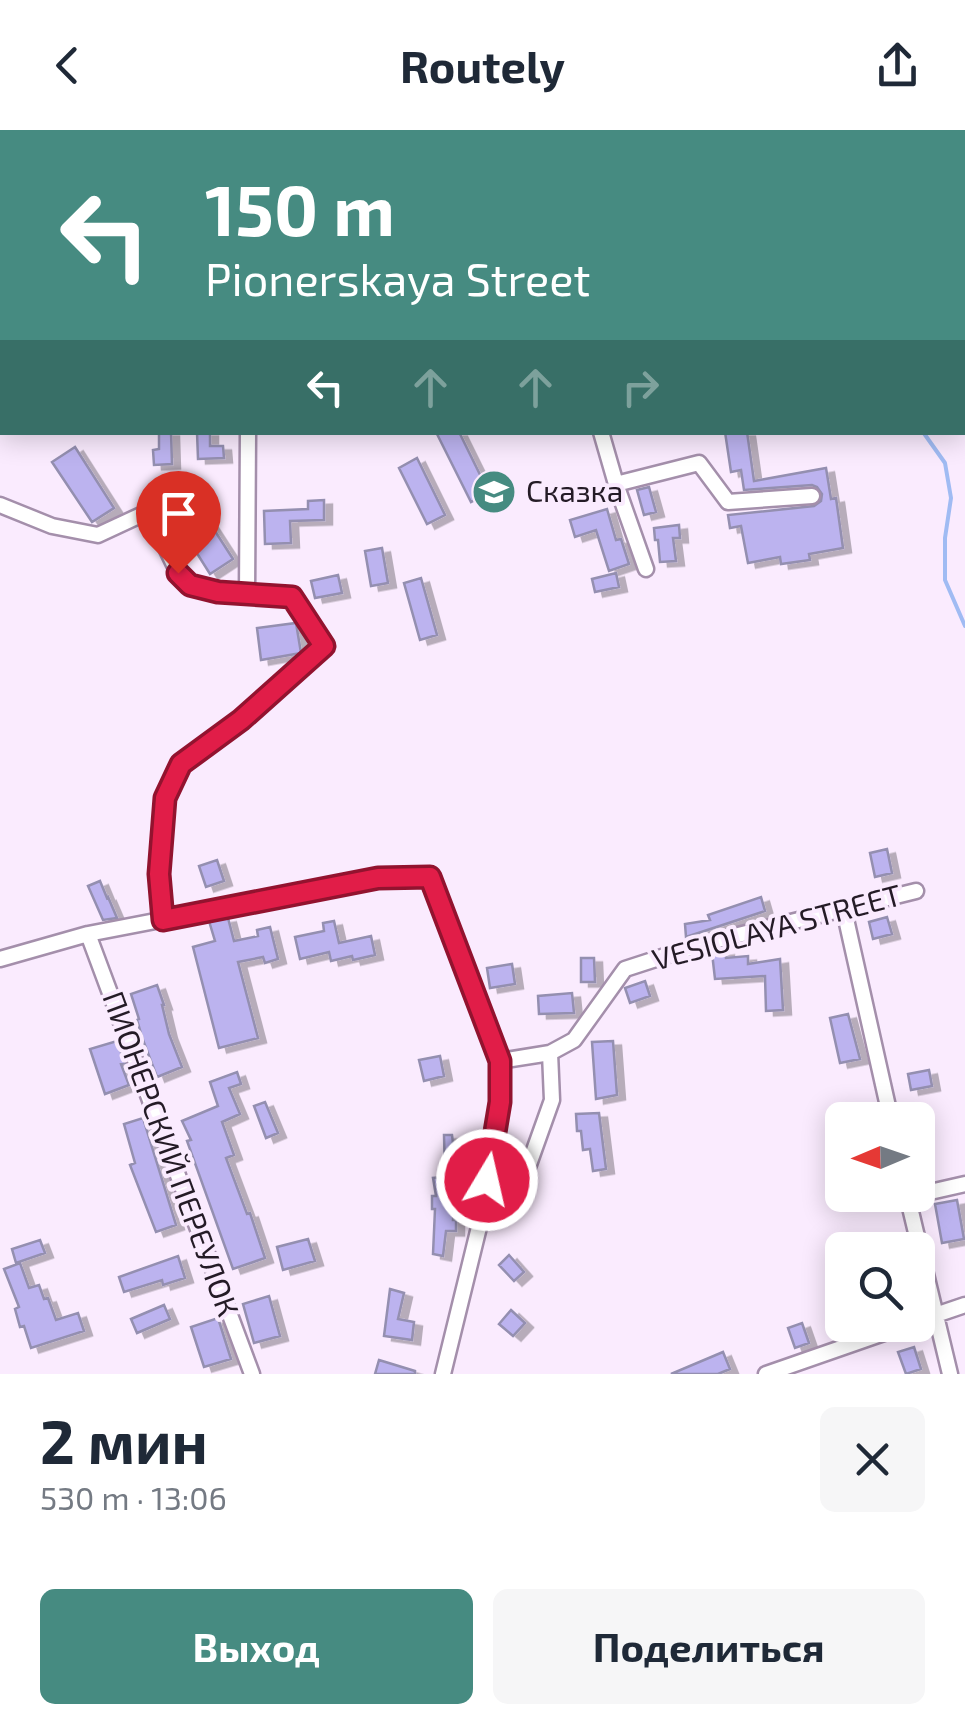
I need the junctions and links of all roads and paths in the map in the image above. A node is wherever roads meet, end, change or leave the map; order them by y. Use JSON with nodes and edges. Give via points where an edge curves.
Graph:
{"nodes":[{"id":1,"x":248,"y":435,"type":"edge"},
{"id":2,"x":602,"y":435,"type":"edge"},
{"id":3,"x":616,"y":484,"type":"junction"},
{"id":4,"x":812,"y":496,"type":"dead end"},
{"id":5,"x":0,"y":505,"type":"edge"},
{"id":6,"x":646,"y":569,"type":"dead end"},
{"id":7,"x":246,"y":595,"type":"junction"},
{"id":8,"x":916,"y":891,"type":"dead end"},
{"id":9,"x":844,"y":910,"type":"junction"},
{"id":10,"x":163,"y":920,"type":"junction"},
{"id":11,"x":88,"y":934,"type":"junction"},
{"id":12,"x":0,"y":959,"type":"edge"},
{"id":13,"x":550,"y":1053,"type":"junction"},
{"id":14,"x":500,"y":1061,"type":"junction"},
{"id":15,"x":886,"y":1102,"type":"edge"},
{"id":16,"x":965,"y":1184,"type":"edge"},
{"id":17,"x":935,"y":1190,"type":"edge"},
{"id":18,"x":481,"y":1219,"type":"junction"},
{"id":19,"x":965,"y":1305,"type":"edge"},
{"id":20,"x":935,"y":1316,"type":"edge"},
{"id":21,"x":935,"y":1320,"type":"edge"},
{"id":22,"x":858,"y":1342,"type":"edge"},
{"id":23,"x":252,"y":1374,"type":"edge"},
{"id":24,"x":443,"y":1374,"type":"edge"},
{"id":25,"x":766,"y":1374,"type":"edge"},
{"id":26,"x":950,"y":1374,"type":"edge"}],
"edges":[{"from":1,"to":7,"type":"street"},
{"from":2,"to":3,"type":"street"},
{"from":3,"to":4,"type":"street","via":[[700,462],[728,502]]},
{"from":3,"to":6,"type":"street"},
{"from":5,"to":7,"type":"street","via":[[98,536],[140,516],[157,529],[190,585]]},
{"from":7,"to":10,"type":"street","via":[[292,597],[324,646],[181,764],[165,798]]},
{"from":8,"to":9,"type":"street","name":"VESIOLAYA STREET"},
{"from":9,"to":13,"type":"street","name":"VESIOLAYA STREET","via":[[625,968],[574,1040]]},
{"from":9,"to":15,"type":"street"},
{"from":10,"to":11,"type":"street"},
{"from":10,"to":14,"type":"street","via":[[378,878],[430,877]]},
{"from":11,"to":12,"type":"street"},
{"from":11,"to":23,"type":"street","name":"ПИОНЕРСКИЙ ПЕРЕУЛОК"},
{"from":13,"to":14,"type":"street"},
{"from":13,"to":18,"type":"street","via":[[552,1100],[527,1170]]},
{"from":14,"to":18,"type":"street"},
{"from":16,"to":17,"type":"street"},
{"from":18,"to":24,"type":"street"},
{"from":19,"to":20,"type":"street"},
{"from":21,"to":26,"type":"street"},
{"from":22,"to":25,"type":"street"}]}
